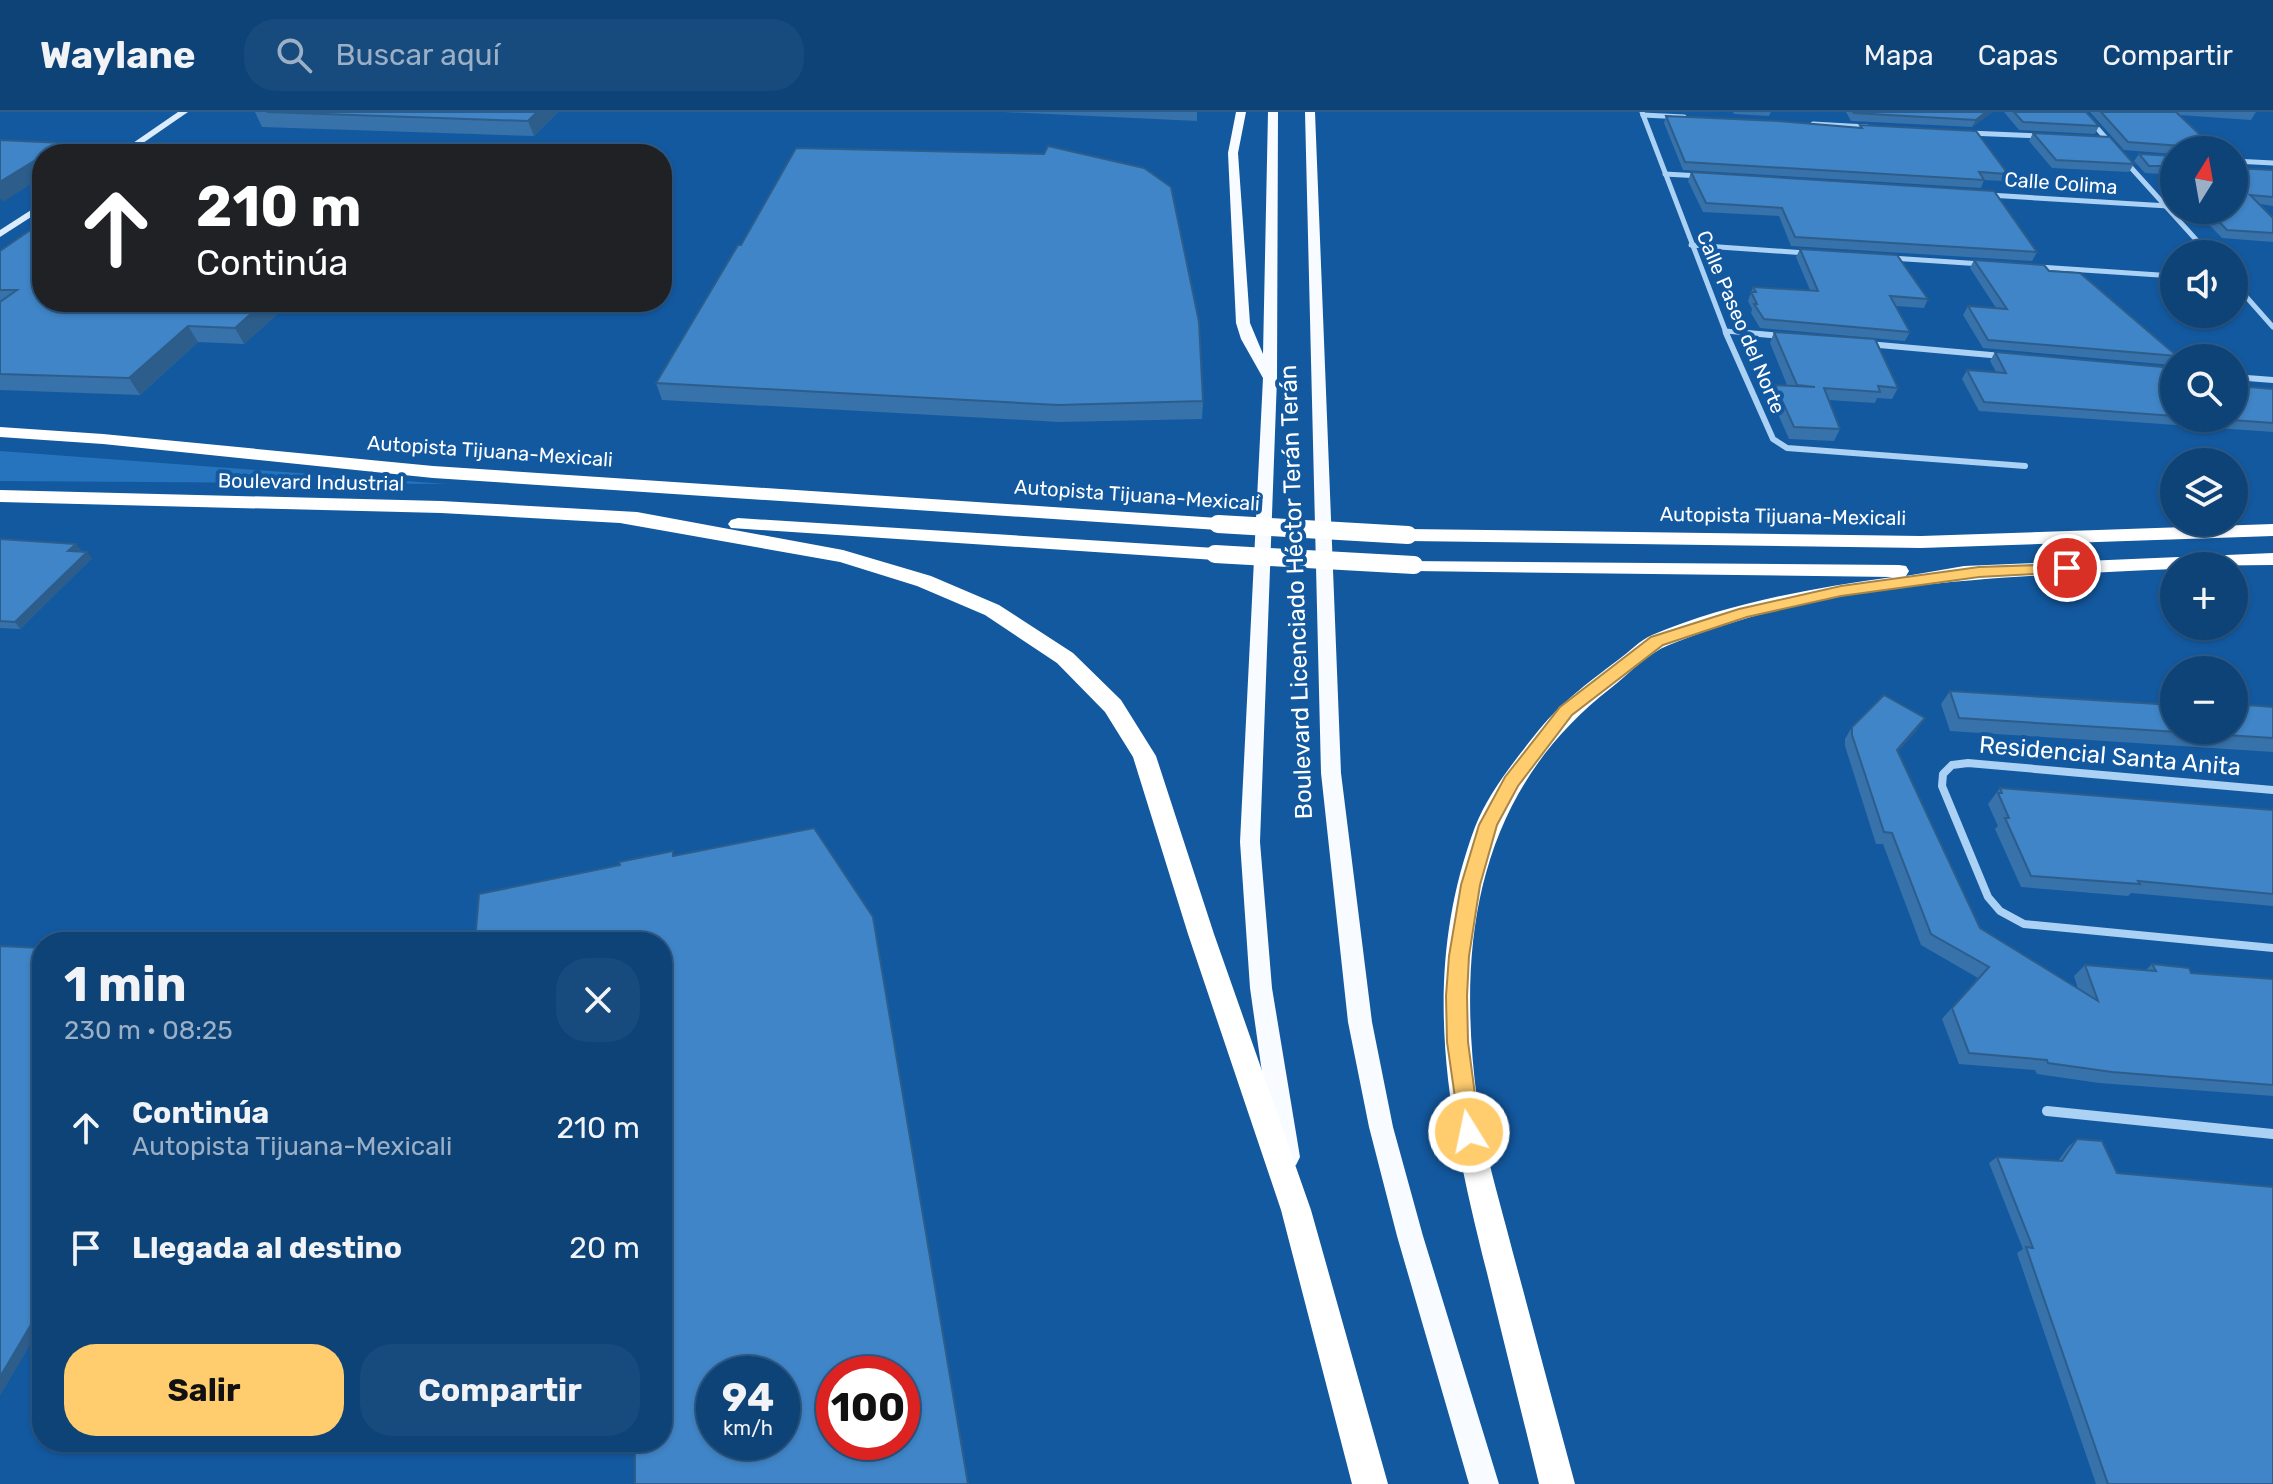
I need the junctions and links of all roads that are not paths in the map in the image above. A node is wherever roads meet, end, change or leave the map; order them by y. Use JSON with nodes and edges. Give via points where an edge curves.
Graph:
{"nodes":[{"id":1,"x":184,"y":112,"type":"edge"},
{"id":2,"x":1241,"y":112,"type":"edge"},
{"id":3,"x":1273,"y":112,"type":"edge"},
{"id":4,"x":1310,"y":112,"type":"edge"},
{"id":5,"x":2083,"y":112,"type":"edge"},
{"id":6,"x":1643,"y":113,"type":"edge"},
{"id":7,"x":1690,"y":117,"type":"edge"},
{"id":8,"x":1798,"y":123,"type":"edge"},
{"id":9,"x":1876,"y":128,"type":"edge"},
{"id":10,"x":1968,"y":133,"type":"edge"},
{"id":11,"x":2046,"y":137,"type":"edge"},
{"id":12,"x":2092,"y":139,"type":"edge"},
{"id":13,"x":2108,"y":140,"type":"junction"},
{"id":14,"x":136,"y":144,"type":"edge"},
{"id":15,"x":2114,"y":148,"type":"edge"},
{"id":16,"x":2134,"y":156,"type":"edge"},
{"id":17,"x":2248,"y":162,"type":"edge"},
{"id":18,"x":2273,"y":163,"type":"edge"},
{"id":19,"x":1665,"y":174,"type":"junction"},
{"id":20,"x":1712,"y":177,"type":"edge"},
{"id":21,"x":1979,"y":194,"type":"edge"},
{"id":22,"x":2160,"y":198,"type":"edge"},
{"id":23,"x":2160,"y":205,"type":"edge"},
{"id":24,"x":32,"y":213,"type":"edge"},
{"id":25,"x":2183,"y":224,"type":"edge"},
{"id":26,"x":0,"y":234,"type":"edge"},
{"id":27,"x":2197,"y":240,"type":"edge"},
{"id":28,"x":1691,"y":245,"type":"junction"},
{"id":29,"x":1816,"y":253,"type":"edge"},
{"id":30,"x":1878,"y":257,"type":"edge"},
{"id":31,"x":1987,"y":264,"type":"edge"},
{"id":32,"x":2034,"y":267,"type":"edge"},
{"id":33,"x":2160,"y":275,"type":"edge"},
{"id":34,"x":2248,"y":299,"type":"edge"},
{"id":35,"x":2273,"y":327,"type":"edge"},
{"id":36,"x":1725,"y":331,"type":"junction"},
{"id":37,"x":1787,"y":337,"type":"edge"},
{"id":38,"x":1864,"y":344,"type":"edge"},
{"id":39,"x":2004,"y":356,"type":"edge"},
{"id":40,"x":1270,"y":378,"type":"junction"},
{"id":41,"x":2248,"y":378,"type":"edge"},
{"id":42,"x":2273,"y":380,"type":"edge"},
{"id":43,"x":0,"y":432,"type":"edge"},
{"id":44,"x":2025,"y":466,"type":"dead end"},
{"id":45,"x":0,"y":496,"type":"edge"},
{"id":46,"x":620,"y":517,"type":"junction"},
{"id":47,"x":2273,"y":530,"type":"edge"},
{"id":48,"x":2273,"y":559,"type":"edge"},
{"id":49,"x":1979,"y":572,"type":"junction"},
{"id":50,"x":2273,"y":790,"type":"edge"},
{"id":51,"x":2273,"y":948,"type":"edge"},
{"id":52,"x":2047,"y":1111,"type":"dead end"},
{"id":53,"x":2273,"y":1134,"type":"edge"},
{"id":54,"x":1296,"y":1210,"type":"junction"},
{"id":55,"x":1370,"y":1484,"type":"edge"},
{"id":56,"x":1484,"y":1484,"type":"edge"},
{"id":57,"x":1557,"y":1484,"type":"edge"}],
"edges":[{"from":1,"to":14,"type":"street"},
{"from":2,"to":40,"type":"main road","via":[[1233,153],[1243,323]]},
{"from":3,"to":40,"type":"main road","name":"Boulevard Licenciado Héctor Terán Terán"},
{"from":4,"to":56,"type":"main road","name":"Boulevard Licenciado Héctor Terán Terán","via":[[1331,773],[1356,996],[1381,1127]]},
{"from":5,"to":13,"type":"street"},
{"from":6,"to":7,"type":"street"},
{"from":6,"to":19,"type":"street","name":"Calle Paseo del Norte"},
{"from":8,"to":9,"type":"street"},
{"from":10,"to":11,"type":"street"},
{"from":12,"to":13,"type":"street"},
{"from":13,"to":15,"type":"street"},
{"from":16,"to":22,"type":"street","via":[[2120,155]]},
{"from":17,"to":18,"type":"street"},
{"from":19,"to":20,"type":"street"},
{"from":19,"to":28,"type":"street","name":"Calle Paseo del Norte"},
{"from":21,"to":23,"type":"street","name":"Calle Colima"},
{"from":24,"to":26,"type":"street"},
{"from":25,"to":27,"type":"street"},
{"from":28,"to":29,"type":"street"},
{"from":28,"to":36,"type":"street","name":"Calle Paseo del Norte"},
{"from":30,"to":31,"type":"street"},
{"from":32,"to":33,"type":"street"},
{"from":34,"to":35,"type":"street"},
{"from":36,"to":37,"type":"street"},
{"from":36,"to":44,"type":"street","name":"Calle Paseo del Norte","via":[[1773,439],[1787,448]]},
{"from":38,"to":39,"type":"street"},
{"from":40,"to":54,"type":"main road","name":"Boulevard Licenciado Héctor Terán Terán","via":[[1250,842],[1261,988]]},
{"from":41,"to":42,"type":"street"},
{"from":43,"to":47,"type":"highway","name":"Autopista Tijuana-Mexicali","bridge":true,"via":[[433,472],[1408,535],[1921,542]]},
{"from":45,"to":46,"type":"highway","name":"Boulevard Industrial","via":[[429,506]]},
{"from":46,"to":49,"type":"highway","bridge":true,"via":[[1414,565]]},
{"from":46,"to":54,"type":"highway","via":[[843,556],[924,581],[1023,629],[1065,658],[1113,706],[1144,756]]},
{"from":48,"to":49,"type":"highway"},
{"from":49,"to":57,"type":"highway","via":[[1841,591],[1744,612],[1657,641],[1566,711],[1511,782],[1488,825],[1470,885],[1459,956],[1457,1042],[1463,1102]]},
{"from":50,"to":51,"type":"street","name":"Residencial Santa Anita","via":[[1968,763],[1952,765],[1943,774],[1942,786],[1988,897],[2024,924]]},
{"from":52,"to":53,"type":"street"},
{"from":54,"to":55,"type":"highway","name":"Boulevard Licenciado Héctor Terán Terán"}]}
